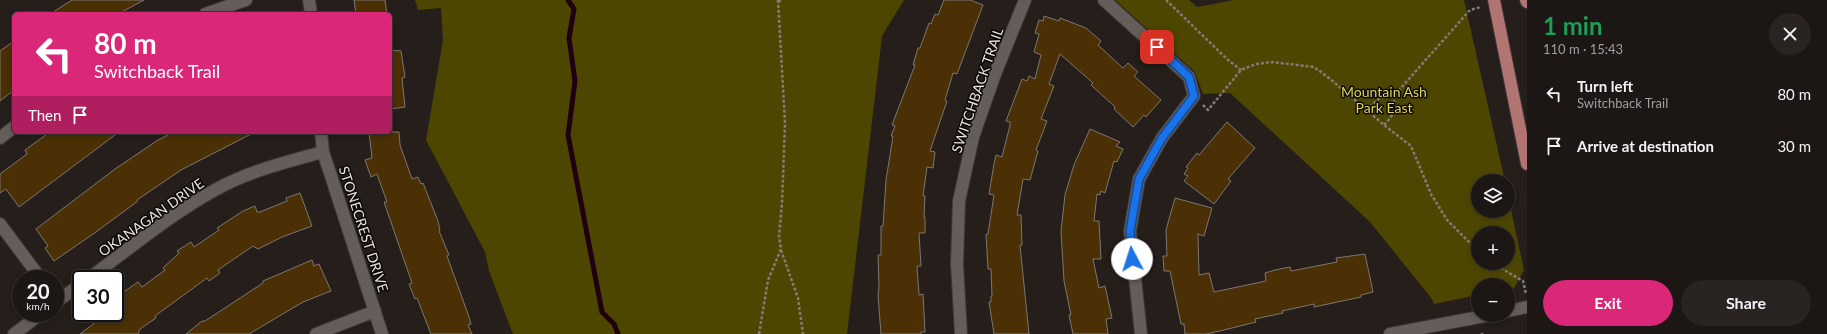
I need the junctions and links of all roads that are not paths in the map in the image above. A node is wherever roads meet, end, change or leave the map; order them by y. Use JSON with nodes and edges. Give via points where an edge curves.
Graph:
{"nodes":[{"id":1,"x":246,"y":0,"type":"edge"},
{"id":2,"x":309,"y":0,"type":"edge"},
{"id":3,"x":1025,"y":0,"type":"edge"},
{"id":4,"x":1104,"y":0,"type":"edge"},
{"id":5,"x":1495,"y":1,"type":"edge"},
{"id":6,"x":211,"y":12,"type":"edge"},
{"id":7,"x":311,"y":12,"type":"edge"},
{"id":8,"x":12,"y":129,"type":"edge"},
{"id":9,"x":321,"y":134,"type":"edge"},
{"id":10,"x":0,"y":138,"type":"edge"},
{"id":11,"x":323,"y":152,"type":"junction"},
{"id":12,"x":1527,"y":164,"type":"edge"},
{"id":13,"x":0,"y":224,"type":"edge"},
{"id":14,"x":34,"y":270,"type":"edge"},
{"id":15,"x":100,"y":270,"type":"edge"},
{"id":16,"x":1527,"y":307,"type":"edge"},
{"id":17,"x":1515,"y":310,"type":"edge"},
{"id":18,"x":375,"y":311,"type":"junction"},
{"id":19,"x":1471,"y":319,"type":"edge"},
{"id":20,"x":30,"y":322,"type":"edge"},
{"id":21,"x":14,"y":334,"type":"edge"},
{"id":22,"x":316,"y":334,"type":"edge"},
{"id":23,"x":382,"y":334,"type":"edge"},
{"id":24,"x":961,"y":334,"type":"edge"},
{"id":25,"x":1141,"y":334,"type":"edge"},
{"id":26,"x":1390,"y":334,"type":"edge"}],
"edges":[{"from":1,"to":6,"type":"street"},
{"from":2,"to":7,"type":"street"},
{"from":3,"to":24,"type":"street","name":"SWITCHBACK TRAIL","via":[[973,137],[959,201],[957,264]]},
{"from":4,"to":25,"type":"street","via":[[1189,77],[1194,96],[1162,138],[1139,179],[1130,231]]},
{"from":5,"to":12,"type":"main road"},
{"from":8,"to":10,"type":"street"},
{"from":9,"to":11,"type":"street","name":"STONECREST DRIVE"},
{"from":11,"to":15,"type":"street","name":"OKANAGAN DRIVE","via":[[262,169],[216,190],[196,201]]},
{"from":11,"to":18,"type":"street","name":"STONECREST DRIVE"},
{"from":13,"to":14,"type":"street"},
{"from":16,"to":17,"type":"street"},
{"from":18,"to":22,"type":"street"},
{"from":18,"to":23,"type":"street","name":"STONECREST DRIVE"},
{"from":19,"to":26,"type":"street"},
{"from":20,"to":21,"type":"street"}]}
